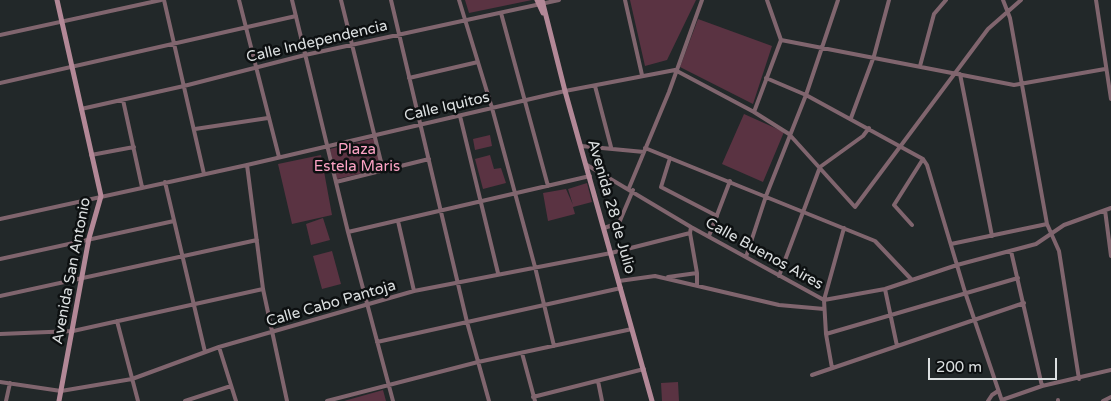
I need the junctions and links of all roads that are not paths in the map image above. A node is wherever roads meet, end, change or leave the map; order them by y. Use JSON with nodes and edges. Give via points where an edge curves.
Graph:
{"nodes":[{"id":1,"x":57,"y":0,"type":"edge"},
{"id":2,"x":162,"y":0,"type":"edge"},
{"id":3,"x":239,"y":0,"type":"edge"},
{"id":4,"x":292,"y":0,"type":"edge"},
{"id":5,"x":341,"y":0,"type":"edge"},
{"id":6,"x":391,"y":0,"type":"edge"},
{"id":7,"x":459,"y":0,"type":"edge"},
{"id":8,"x":559,"y":0,"type":"edge"},
{"id":9,"x":625,"y":0,"type":"edge"},
{"id":10,"x":702,"y":0,"type":"edge"},
{"id":11,"x":767,"y":0,"type":"edge"},
{"id":12,"x":838,"y":0,"type":"edge"},
{"id":13,"x":889,"y":0,"type":"edge"},
{"id":14,"x":946,"y":0,"type":"edge"},
{"id":15,"x":1003,"y":0,"type":"edge"},
{"id":16,"x":1021,"y":0,"type":"edge"},
{"id":17,"x":1096,"y":0,"type":"edge"},
{"id":18,"x":540,"y":2,"type":"edge"},
{"id":19,"x":1008,"y":10,"type":"junction"},
{"id":20,"x":500,"y":13,"type":"junction"},
{"id":21,"x":296,"y":16,"type":"junction"},
{"id":22,"x":465,"y":20,"type":"junction"},
{"id":23,"x":62,"y":22,"type":"junction"},
{"id":24,"x":246,"y":28,"type":"junction"},
{"id":25,"x":399,"y":34,"type":"junction"},
{"id":26,"x":0,"y":35,"type":"edge"},
{"id":27,"x":781,"y":40,"type":"junction"},
{"id":28,"x":174,"y":44,"type":"junction"},
{"id":29,"x":352,"y":44,"type":"junction"},
{"id":30,"x":822,"y":46,"type":"junction"},
{"id":31,"x":305,"y":54,"type":"junction"},
{"id":32,"x":874,"y":56,"type":"junction"},
{"id":33,"x":478,"y":62,"type":"junction"},
{"id":34,"x":1111,"y":64,"type":"edge"},
{"id":35,"x":920,"y":66,"type":"junction"},
{"id":36,"x":72,"y":67,"type":"junction"},
{"id":37,"x":1105,"y":67,"type":"junction"},
{"id":38,"x":256,"y":68,"type":"junction"},
{"id":39,"x":675,"y":70,"type":"junction"},
{"id":40,"x":954,"y":73,"type":"junction"},
{"id":41,"x":960,"y":74,"type":"junction"},
{"id":42,"x":642,"y":75,"type":"junction"},
{"id":43,"x":409,"y":78,"type":"junction"},
{"id":44,"x":766,"y":78,"type":"junction"},
{"id":45,"x":0,"y":83,"type":"edge"},
{"id":46,"x":1021,"y":85,"type":"junction"},
{"id":47,"x":184,"y":86,"type":"junction"},
{"id":48,"x":595,"y":86,"type":"junction"},
{"id":49,"x":565,"y":91,"type":"junction"},
{"id":50,"x":806,"y":95,"type":"junction"},
{"id":51,"x":1111,"y":99,"type":"edge"},
{"id":52,"x":123,"y":100,"type":"junction"},
{"id":53,"x":525,"y":101,"type":"junction"},
{"id":54,"x":492,"y":108,"type":"junction"},
{"id":55,"x":81,"y":109,"type":"junction"},
{"id":56,"x":754,"y":112,"type":"junction"},
{"id":57,"x":460,"y":116,"type":"junction"},
{"id":58,"x":268,"y":118,"type":"junction"},
{"id":59,"x":850,"y":118,"type":"junction"},
{"id":60,"x":420,"y":125,"type":"junction"},
{"id":61,"x":869,"y":128,"type":"junction"},
{"id":62,"x":195,"y":129,"type":"junction"},
{"id":63,"x":790,"y":134,"type":"junction"},
{"id":64,"x":374,"y":136,"type":"junction"},
{"id":65,"x":900,"y":145,"type":"junction"},
{"id":66,"x":581,"y":146,"type":"junction"},
{"id":67,"x":134,"y":147,"type":"junction"},
{"id":68,"x":327,"y":147,"type":"junction"},
{"id":69,"x":611,"y":147,"type":"junction"},
{"id":70,"x":644,"y":150,"type":"junction"},
{"id":71,"x":92,"y":155,"type":"junction"},
{"id":72,"x":279,"y":158,"type":"junction"},
{"id":73,"x":670,"y":158,"type":"junction"},
{"id":74,"x":429,"y":159,"type":"junction"},
{"id":75,"x":923,"y":159,"type":"junction"},
{"id":76,"x":587,"y":164,"type":"junction"},
{"id":77,"x":247,"y":165,"type":"junction"},
{"id":78,"x":820,"y":167,"type":"junction"},
{"id":79,"x":383,"y":170,"type":"junction"},
{"id":80,"x":204,"y":174,"type":"junction"},
{"id":81,"x":590,"y":176,"type":"junction"},
{"id":82,"x":730,"y":181,"type":"junction"},
{"id":83,"x":165,"y":182,"type":"junction"},
{"id":84,"x":336,"y":182,"type":"junction"},
{"id":85,"x":548,"y":186,"type":"junction"},
{"id":86,"x":142,"y":187,"type":"junction"},
{"id":87,"x":631,"y":189,"type":"junction"},
{"id":88,"x":514,"y":194,"type":"junction"},
{"id":89,"x":101,"y":196,"type":"junction"},
{"id":90,"x":766,"y":196,"type":"junction"},
{"id":91,"x":481,"y":202,"type":"junction"},
{"id":92,"x":1111,"y":208,"type":"edge"},
{"id":93,"x":1105,"y":210,"type":"junction"},
{"id":94,"x":441,"y":211,"type":"junction"},
{"id":95,"x":802,"y":211,"type":"junction"},
{"id":96,"x":717,"y":216,"type":"junction"},
{"id":97,"x":0,"y":218,"type":"edge"},
{"id":98,"x":174,"y":221,"type":"junction"},
{"id":99,"x":398,"y":221,"type":"junction"},
{"id":100,"x":1047,"y":224,"type":"junction"},
{"id":101,"x":912,"y":225,"type":"dead end"},
{"id":102,"x":604,"y":228,"type":"junction"},
{"id":103,"x":691,"y":228,"type":"junction"},
{"id":104,"x":844,"y":228,"type":"junction"},
{"id":105,"x":348,"y":232,"type":"junction"},
{"id":106,"x":690,"y":233,"type":"junction"},
{"id":107,"x":1051,"y":234,"type":"junction"},
{"id":108,"x":709,"y":236,"type":"junction"},
{"id":109,"x":992,"y":236,"type":"junction"},
{"id":110,"x":89,"y":238,"type":"junction"},
{"id":111,"x":257,"y":240,"type":"junction"},
{"id":112,"x":951,"y":244,"type":"junction"},
{"id":113,"x":1011,"y":250,"type":"junction"},
{"id":114,"x":611,"y":253,"type":"junction"},
{"id":115,"x":1111,"y":256,"type":"edge"},
{"id":116,"x":182,"y":257,"type":"junction"},
{"id":117,"x":746,"y":257,"type":"junction"},
{"id":118,"x":0,"y":259,"type":"edge"},
{"id":119,"x":957,"y":265,"type":"junction"},
{"id":120,"x":535,"y":267,"type":"junction"},
{"id":121,"x":498,"y":273,"type":"junction"},
{"id":122,"x":697,"y":273,"type":"junction"},
{"id":123,"x":779,"y":276,"type":"junction"},
{"id":124,"x":666,"y":278,"type":"junction"},
{"id":125,"x":1018,"y":278,"type":"junction"},
{"id":126,"x":82,"y":279,"type":"junction"},
{"id":127,"x":911,"y":279,"type":"junction"},
{"id":128,"x":619,"y":281,"type":"junction"},
{"id":129,"x":457,"y":282,"type":"junction"},
{"id":130,"x":697,"y":286,"type":"junction"},
{"id":131,"x":621,"y":288,"type":"junction"},
{"id":132,"x":263,"y":289,"type":"junction"},
{"id":133,"x":884,"y":289,"type":"junction"},
{"id":134,"x":414,"y":291,"type":"junction"},
{"id":135,"x":965,"y":292,"type":"junction"},
{"id":136,"x":0,"y":296,"type":"edge"},
{"id":137,"x":824,"y":300,"type":"junction"},
{"id":138,"x":193,"y":303,"type":"junction"},
{"id":139,"x":1024,"y":303,"type":"junction"},
{"id":140,"x":366,"y":305,"type":"junction"},
{"id":141,"x":544,"y":305,"type":"junction"},
{"id":142,"x":824,"y":309,"type":"junction"},
{"id":143,"x":890,"y":313,"type":"junction"},
{"id":144,"x":975,"y":319,"type":"junction"},
{"id":145,"x":117,"y":321,"type":"junction"},
{"id":146,"x":467,"y":322,"type":"junction"},
{"id":147,"x":632,"y":329,"type":"junction"},
{"id":148,"x":73,"y":331,"type":"junction"},
{"id":149,"x":273,"y":333,"type":"junction"},
{"id":150,"x":0,"y":334,"type":"edge"},
{"id":151,"x":826,"y":334,"type":"junction"},
{"id":152,"x":377,"y":342,"type":"junction"},
{"id":153,"x":554,"y":346,"type":"junction"},
{"id":154,"x":896,"y":346,"type":"junction"},
{"id":155,"x":219,"y":347,"type":"junction"},
{"id":156,"x":205,"y":352,"type":"junction"},
{"id":157,"x":522,"y":353,"type":"junction"},
{"id":158,"x":478,"y":362,"type":"junction"},
{"id":159,"x":832,"y":368,"type":"junction"},
{"id":160,"x":644,"y":370,"type":"junction"},
{"id":161,"x":1111,"y":370,"type":"edge"},
{"id":162,"x":812,"y":375,"type":"dead end"},
{"id":163,"x":1079,"y":378,"type":"junction"},
{"id":164,"x":132,"y":379,"type":"junction"},
{"id":165,"x":598,"y":381,"type":"junction"},
{"id":166,"x":0,"y":382,"type":"edge"},
{"id":167,"x":10,"y":383,"type":"junction"},
{"id":168,"x":389,"y":385,"type":"junction"},
{"id":169,"x":231,"y":386,"type":"junction"},
{"id":170,"x":1042,"y":386,"type":"junction"},
{"id":171,"x":61,"y":391,"type":"junction"},
{"id":172,"x":998,"y":391,"type":"junction"},
{"id":173,"x":1111,"y":397,"type":"edge"},
{"id":174,"x":534,"y":399,"type":"edge"},
{"id":175,"x":1002,"y":400,"type":"edge"},
{"id":176,"x":6,"y":401,"type":"edge"},
{"id":177,"x":59,"y":401,"type":"edge"},
{"id":178,"x":138,"y":401,"type":"edge"},
{"id":179,"x":185,"y":401,"type":"edge"},
{"id":180,"x":236,"y":401,"type":"edge"},
{"id":181,"x":286,"y":401,"type":"edge"},
{"id":182,"x":327,"y":401,"type":"edge"},
{"id":183,"x":393,"y":401,"type":"edge"},
{"id":184,"x":489,"y":401,"type":"edge"},
{"id":185,"x":602,"y":401,"type":"edge"},
{"id":186,"x":652,"y":401,"type":"edge"},
{"id":187,"x":988,"y":401,"type":"edge"},
{"id":188,"x":1103,"y":401,"type":"edge"}],
"edges":[{"from":1,"to":23,"type":"main road","name":"Avenida San Antonio"},
{"from":2,"to":23,"type":"street"},
{"from":2,"to":28,"type":"street"},
{"from":3,"to":24,"type":"street"},
{"from":4,"to":21,"type":"street"},
{"from":5,"to":29,"type":"street"},
{"from":6,"to":25,"type":"street"},
{"from":7,"to":22,"type":"street"},
{"from":8,"to":18,"type":"street","name":"Calle Independencia"},
{"from":9,"to":42,"type":"street"},
{"from":10,"to":39,"type":"street"},
{"from":11,"to":27,"type":"street"},
{"from":12,"to":30,"type":"street"},
{"from":13,"to":32,"type":"street"},
{"from":14,"to":35,"type":"street","via":[[934,14]]},
{"from":15,"to":19,"type":"street"},
{"from":16,"to":19,"type":"street"},
{"from":17,"to":37,"type":"street"},
{"from":18,"to":20,"type":"street","name":"Calle Independencia"},
{"from":18,"to":49,"type":"main road","name":"Avenida 28 de Julio"},
{"from":19,"to":40,"type":"street","via":[[988,29]]},
{"from":19,"to":46,"type":"street"},
{"from":20,"to":22,"type":"street","name":"Calle Independencia"},
{"from":20,"to":53,"type":"street"},
{"from":21,"to":24,"type":"street"},
{"from":21,"to":31,"type":"street"},
{"from":22,"to":25,"type":"street","name":"Calle Independencia"},
{"from":22,"to":33,"type":"street"},
{"from":23,"to":26,"type":"street"},
{"from":23,"to":36,"type":"main road","name":"Avenida San Antonio"},
{"from":24,"to":28,"type":"street"},
{"from":24,"to":38,"type":"street"},
{"from":25,"to":29,"type":"street","name":"Calle Independencia"},
{"from":25,"to":43,"type":"street"},
{"from":27,"to":30,"type":"street"},
{"from":27,"to":44,"type":"street"},
{"from":28,"to":36,"type":"street"},
{"from":28,"to":47,"type":"street"},
{"from":29,"to":31,"type":"street","name":"Calle Independencia"},
{"from":29,"to":64,"type":"street"},
{"from":30,"to":32,"type":"street"},
{"from":30,"to":50,"type":"street"},
{"from":31,"to":38,"type":"street","name":"Calle Independencia"},
{"from":31,"to":68,"type":"street"},
{"from":32,"to":35,"type":"street"},
{"from":32,"to":59,"type":"street"},
{"from":33,"to":43,"type":"street"},
{"from":33,"to":54,"type":"street"},
{"from":34,"to":37,"type":"street"},
{"from":35,"to":40,"type":"street"},
{"from":36,"to":45,"type":"street"},
{"from":36,"to":55,"type":"main road","name":"Avenida San Antonio"},
{"from":37,"to":46,"type":"street"},
{"from":37,"to":51,"type":"street"},
{"from":38,"to":47,"type":"street","name":"Calle Independencia"},
{"from":38,"to":58,"type":"street"},
{"from":39,"to":42,"type":"street","name":"Calle Iquitos"},
{"from":39,"to":56,"type":"street"},
{"from":39,"to":70,"type":"street"},
{"from":40,"to":41,"type":"street"},
{"from":40,"to":65,"type":"street"},
{"from":41,"to":46,"type":"street"},
{"from":41,"to":109,"type":"street"},
{"from":42,"to":48,"type":"street","name":"Calle Iquitos"},
{"from":43,"to":60,"type":"street"},
{"from":44,"to":50,"type":"street"},
{"from":44,"to":56,"type":"street"},
{"from":46,"to":100,"type":"street"},
{"from":47,"to":52,"type":"street","name":"Calle Independencia"},
{"from":47,"to":62,"type":"street"},
{"from":48,"to":49,"type":"street","name":"Calle Iquitos"},
{"from":48,"to":69,"type":"street"},
{"from":49,"to":53,"type":"street","name":"Calle Iquitos"},
{"from":49,"to":66,"type":"main road","name":"Avenida 28 de Julio"},
{"from":50,"to":59,"type":"street"},
{"from":50,"to":63,"type":"street"},
{"from":52,"to":55,"type":"street","name":"Calle Independencia"},
{"from":52,"to":67,"type":"street"},
{"from":53,"to":54,"type":"street","name":"Calle Iquitos"},
{"from":53,"to":85,"type":"street"},
{"from":54,"to":57,"type":"street","name":"Calle Iquitos"},
{"from":54,"to":88,"type":"street"},
{"from":55,"to":71,"type":"main road","name":"Avenida San Antonio"},
{"from":56,"to":63,"type":"street"},
{"from":57,"to":60,"type":"street","name":"Calle Iquitos"},
{"from":57,"to":91,"type":"street"},
{"from":58,"to":62,"type":"street"},
{"from":58,"to":72,"type":"street"},
{"from":59,"to":61,"type":"street"},
{"from":60,"to":64,"type":"street","name":"Calle Iquitos"},
{"from":60,"to":74,"type":"street"},
{"from":61,"to":65,"type":"street"},
{"from":61,"to":78,"type":"street","via":[[863,136]]},
{"from":62,"to":80,"type":"street"},
{"from":63,"to":78,"type":"street"},
{"from":63,"to":90,"type":"street"},
{"from":64,"to":68,"type":"street","name":"Calle Iquitos"},
{"from":64,"to":79,"type":"street"},
{"from":65,"to":75,"type":"street"},
{"from":65,"to":78,"type":"street","via":[[855,207]]},
{"from":66,"to":69,"type":"street"},
{"from":66,"to":76,"type":"main road","name":"Avenida 28 de Julio"},
{"from":67,"to":71,"type":"street"},
{"from":67,"to":86,"type":"street"},
{"from":68,"to":72,"type":"street","name":"Calle Iquitos"},
{"from":68,"to":84,"type":"street"},
{"from":69,"to":70,"type":"street"},
{"from":70,"to":73,"type":"street"},
{"from":70,"to":87,"type":"street"},
{"from":71,"to":89,"type":"main road","name":"Avenida San Antonio"},
{"from":72,"to":77,"type":"street","name":"Calle Iquitos"},
{"from":73,"to":82,"type":"street"},
{"from":73,"to":96,"type":"street","via":[[661,186]]},
{"from":74,"to":79,"type":"street"},
{"from":74,"to":94,"type":"street"},
{"from":75,"to":101,"type":"street","via":[[894,205]]},
{"from":75,"to":112,"type":"street"},
{"from":76,"to":81,"type":"main road","name":"Avenida 28 de Julio"},
{"from":76,"to":87,"type":"street","name":"Calle Buenos Aires"},
{"from":77,"to":80,"type":"street","name":"Calle Iquitos"},
{"from":77,"to":111,"type":"street"},
{"from":78,"to":95,"type":"street"},
{"from":79,"to":84,"type":"street"},
{"from":80,"to":83,"type":"street","name":"Calle Iquitos"},
{"from":81,"to":85,"type":"street"},
{"from":81,"to":102,"type":"main road","name":"Avenida 28 de Julio"},
{"from":82,"to":90,"type":"street"},
{"from":82,"to":96,"type":"street"},
{"from":83,"to":86,"type":"street","name":"Calle Iquitos"},
{"from":83,"to":98,"type":"street"},
{"from":84,"to":105,"type":"street"},
{"from":85,"to":88,"type":"street"},
{"from":86,"to":89,"type":"street","name":"Calle Iquitos"},
{"from":87,"to":102,"type":"street","via":[[619,223]]},
{"from":87,"to":103,"type":"street","name":"Calle Buenos Aires"},
{"from":88,"to":91,"type":"street"},
{"from":88,"to":120,"type":"street"},
{"from":89,"to":97,"type":"street","name":"Calle Iquitos"},
{"from":89,"to":110,"type":"main road","name":"Avenida San Antonio"},
{"from":90,"to":95,"type":"street"},
{"from":90,"to":117,"type":"street"},
{"from":91,"to":94,"type":"street"},
{"from":91,"to":121,"type":"street"},
{"from":92,"to":93,"type":"street","name":"Calle Buenos Aires"},
{"from":93,"to":107,"type":"street","name":"Calle Buenos Aires","via":[[1064,224]]},
{"from":93,"to":115,"type":"street"},
{"from":94,"to":99,"type":"street"},
{"from":94,"to":129,"type":"street"},
{"from":95,"to":104,"type":"street"},
{"from":95,"to":123,"type":"street"},
{"from":96,"to":108,"type":"street"},
{"from":98,"to":110,"type":"street"},
{"from":98,"to":116,"type":"street"},
{"from":99,"to":105,"type":"street"},
{"from":99,"to":134,"type":"street"},
{"from":100,"to":107,"type":"street"},
{"from":100,"to":109,"type":"street"},
{"from":102,"to":114,"type":"main road","name":"Avenida 28 de Julio"},
{"from":103,"to":106,"type":"street"},
{"from":103,"to":108,"type":"street","name":"Calle Buenos Aires"},
{"from":104,"to":127,"type":"street","via":[[875,241]]},
{"from":104,"to":137,"type":"street"},
{"from":105,"to":140,"type":"street"},
{"from":106,"to":114,"type":"street","name":"Calle Cabo Pantoja"},
{"from":106,"to":122,"type":"street"},
{"from":107,"to":113,"type":"street","name":"Calle Buenos Aires","via":[[1036,244]]},
{"from":107,"to":163,"type":"street","via":[[1058,250]]},
{"from":108,"to":117,"type":"street","name":"Calle Buenos Aires"},
{"from":109,"to":112,"type":"street"},
{"from":110,"to":118,"type":"street"},
{"from":110,"to":126,"type":"main road","name":"Avenida San Antonio"},
{"from":111,"to":116,"type":"street"},
{"from":111,"to":132,"type":"street"},
{"from":112,"to":119,"type":"street"},
{"from":113,"to":119,"type":"street","name":"Calle Buenos Aires"},
{"from":113,"to":125,"type":"street"},
{"from":114,"to":120,"type":"street","name":"Calle Cabo Pantoja"},
{"from":114,"to":128,"type":"main road","name":"Avenida 28 de Julio"},
{"from":116,"to":126,"type":"street"},
{"from":116,"to":138,"type":"street"},
{"from":117,"to":123,"type":"street","name":"Calle Buenos Aires"},
{"from":119,"to":127,"type":"street","name":"Calle Buenos Aires"},
{"from":119,"to":135,"type":"street"},
{"from":120,"to":121,"type":"street","name":"Calle Cabo Pantoja"},
{"from":120,"to":141,"type":"street"},
{"from":121,"to":129,"type":"street","name":"Calle Cabo Pantoja"},
{"from":122,"to":124,"type":"street"},
{"from":122,"to":130,"type":"street"},
{"from":123,"to":137,"type":"street","name":"Calle Buenos Aires"},
{"from":124,"to":128,"type":"street","via":[[654,276]]},
{"from":124,"to":130,"type":"street"},
{"from":125,"to":135,"type":"street"},
{"from":125,"to":139,"type":"street"},
{"from":126,"to":136,"type":"street"},
{"from":126,"to":148,"type":"main road","name":"Avenida San Antonio"},
{"from":127,"to":133,"type":"street","name":"Calle Buenos Aires"},
{"from":128,"to":131,"type":"main road","name":"Avenida 28 de Julio"},
{"from":129,"to":134,"type":"street","name":"Calle Cabo Pantoja"},
{"from":129,"to":146,"type":"street"},
{"from":130,"to":142,"type":"street","via":[[779,305]]},
{"from":131,"to":141,"type":"street"},
{"from":131,"to":147,"type":"main road","name":"Avenida 28 de Julio"},
{"from":132,"to":138,"type":"street"},
{"from":132,"to":149,"type":"street"},
{"from":133,"to":137,"type":"street","name":"Calle Buenos Aires"},
{"from":133,"to":143,"type":"street"},
{"from":134,"to":140,"type":"street","name":"Calle Cabo Pantoja"},
{"from":135,"to":143,"type":"street"},
{"from":135,"to":144,"type":"street"},
{"from":137,"to":142,"type":"street"},
{"from":138,"to":145,"type":"street"},
{"from":138,"to":156,"type":"street"},
{"from":139,"to":144,"type":"street"},
{"from":139,"to":170,"type":"street"},
{"from":140,"to":149,"type":"street","name":"Calle Cabo Pantoja"},
{"from":140,"to":152,"type":"street"},
{"from":141,"to":146,"type":"street"},
{"from":141,"to":153,"type":"street"},
{"from":142,"to":151,"type":"street"},
{"from":143,"to":151,"type":"street"},
{"from":143,"to":154,"type":"street"},
{"from":144,"to":154,"type":"street"},
{"from":144,"to":172,"type":"street"},
{"from":145,"to":148,"type":"street"},
{"from":145,"to":164,"type":"street"},
{"from":146,"to":152,"type":"street"},
{"from":146,"to":158,"type":"street"},
{"from":147,"to":153,"type":"street"},
{"from":147,"to":160,"type":"main road","name":"Avenida 28 de Julio"},
{"from":148,"to":150,"type":"street"},
{"from":148,"to":171,"type":"main road","name":"Avenida San Antonio"},
{"from":149,"to":155,"type":"street","name":"Calle Cabo Pantoja"},
{"from":149,"to":181,"type":"street"},
{"from":151,"to":159,"type":"street"},
{"from":152,"to":168,"type":"street"},
{"from":153,"to":157,"type":"street"},
{"from":154,"to":159,"type":"street"},
{"from":155,"to":156,"type":"street","name":"Calle Cabo Pantoja"},
{"from":155,"to":169,"type":"street"},
{"from":156,"to":164,"type":"street","name":"Calle Cabo Pantoja"},
{"from":157,"to":158,"type":"street"},
{"from":157,"to":174,"type":"street"},
{"from":158,"to":168,"type":"street"},
{"from":158,"to":184,"type":"street"},
{"from":159,"to":162,"type":"street"},
{"from":160,"to":165,"type":"street"},
{"from":160,"to":186,"type":"main road","name":"Avenida 28 de Julio"},
{"from":161,"to":163,"type":"street"},
{"from":163,"to":170,"type":"street"},
{"from":164,"to":171,"type":"street","name":"Calle Cabo Pantoja"},
{"from":164,"to":178,"type":"street"},
{"from":165,"to":174,"type":"street"},
{"from":165,"to":185,"type":"street"},
{"from":166,"to":167,"type":"street","name":"Calle Cabo Pantoja"},
{"from":167,"to":171,"type":"street","name":"Calle Cabo Pantoja"},
{"from":167,"to":176,"type":"street"},
{"from":168,"to":182,"type":"street"},
{"from":168,"to":183,"type":"street"},
{"from":169,"to":179,"type":"street"},
{"from":169,"to":180,"type":"street"},
{"from":170,"to":175,"type":"street"},
{"from":171,"to":177,"type":"main road","name":"Avenida San Antonio"},
{"from":172,"to":175,"type":"street"},
{"from":172,"to":187,"type":"street"},
{"from":173,"to":188,"type":"street"}]}
